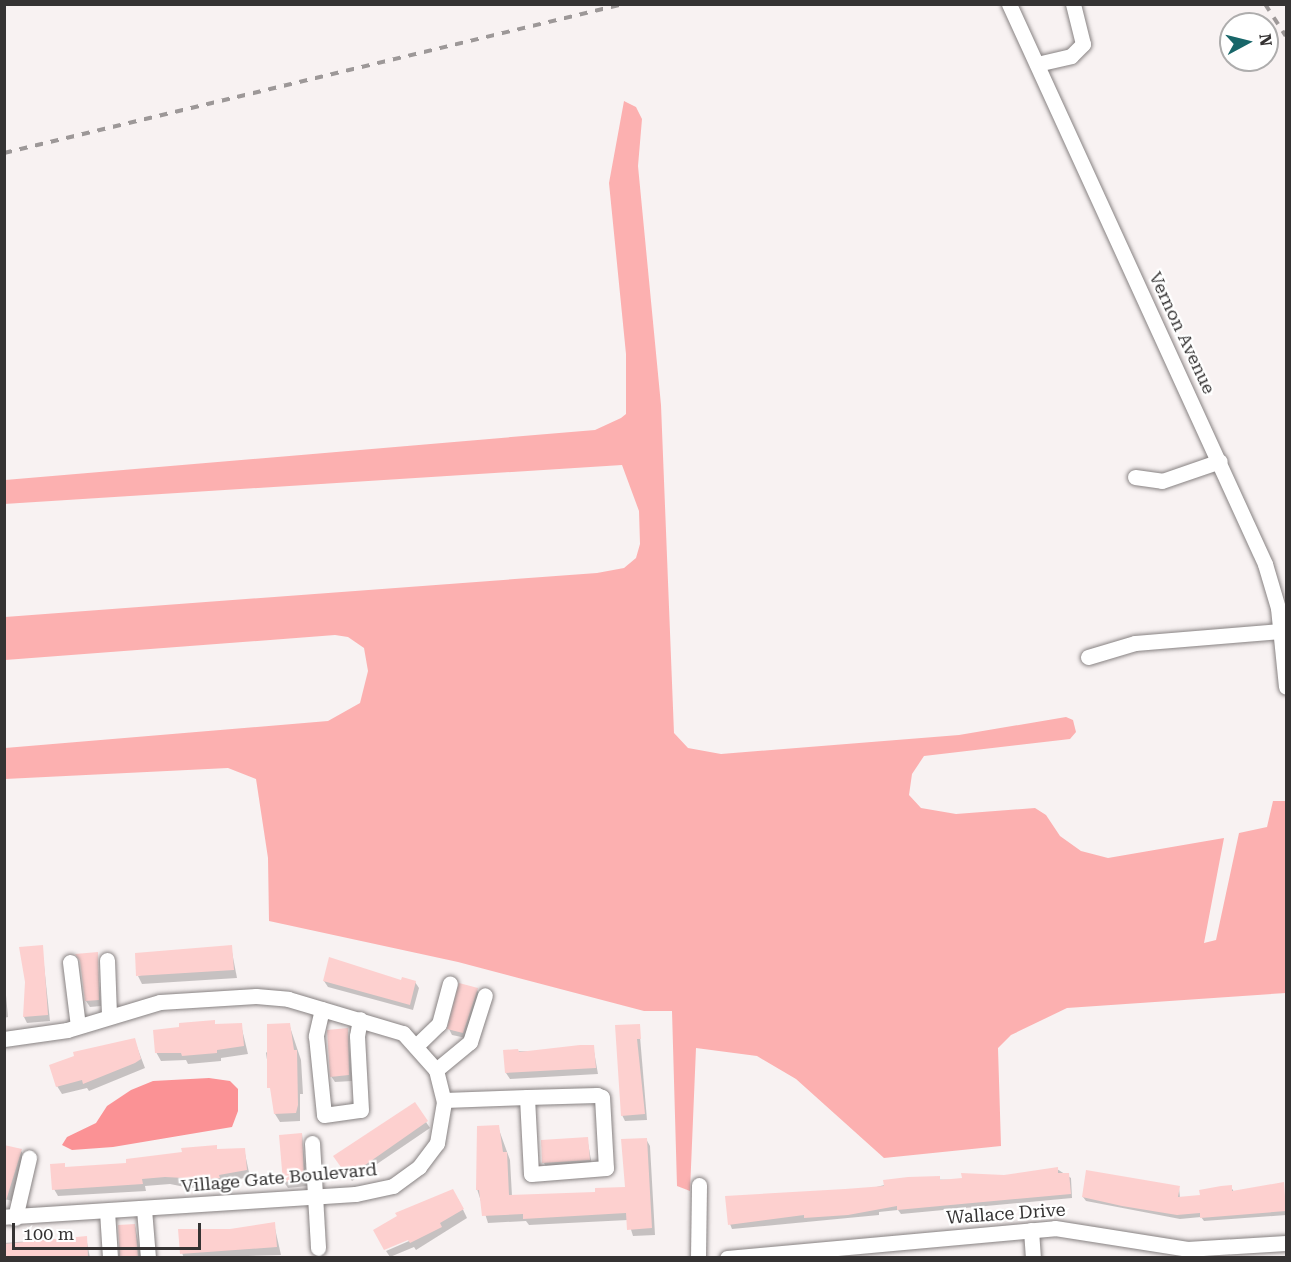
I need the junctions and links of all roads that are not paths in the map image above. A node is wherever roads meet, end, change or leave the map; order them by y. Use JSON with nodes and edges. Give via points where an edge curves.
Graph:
{"nodes":[{"id":1,"x":1009,"y":4,"type":"edge"},
{"id":2,"x":1073,"y":4,"type":"edge"},
{"id":3,"x":1037,"y":64,"type":"junction"},
{"id":4,"x":1220,"y":461,"type":"junction"},
{"id":5,"x":1135,"y":477,"type":"dead end"},
{"id":6,"x":1281,"y":599,"type":"edge"},
{"id":7,"x":1281,"y":631,"type":"junction"},
{"id":8,"x":1088,"y":657,"type":"dead end"},
{"id":9,"x":1287,"y":687,"type":"edge"},
{"id":10,"x":107,"y":960,"type":"dead end"},
{"id":11,"x":70,"y":962,"type":"dead end"},
{"id":12,"x":450,"y":983,"type":"dead end"},
{"id":13,"x":485,"y":995,"type":"dead end"},
{"id":14,"x":322,"y":1009,"type":"junction"},
{"id":15,"x":109,"y":1015,"type":"junction"},
{"id":16,"x":360,"y":1018,"type":"junction"},
{"id":17,"x":78,"y":1026,"type":"junction"},
{"id":18,"x":4,"y":1039,"type":"edge"},
{"id":19,"x":417,"y":1045,"type":"junction"},
{"id":20,"x":436,"y":1070,"type":"junction"},
{"id":21,"x":527,"y":1097,"type":"junction"},
{"id":22,"x":444,"y":1100,"type":"junction"},
{"id":23,"x":312,"y":1143,"type":"dead end"},
{"id":24,"x":29,"y":1158,"type":"dead end"},
{"id":25,"x":699,"y":1185,"type":"dead end"},
{"id":26,"x":315,"y":1197,"type":"junction"},
{"id":27,"x":144,"y":1209,"type":"junction"},
{"id":28,"x":106,"y":1211,"type":"junction"},
{"id":29,"x":10,"y":1218,"type":"edge"},
{"id":30,"x":1031,"y":1230,"type":"junction"},
{"id":31,"x":1287,"y":1243,"type":"edge"},
{"id":32,"x":318,"y":1248,"type":"dead end"},
{"id":33,"x":1168,"y":1252,"type":"edge"},
{"id":34,"x":110,"y":1257,"type":"edge"},
{"id":35,"x":148,"y":1257,"type":"edge"},
{"id":36,"x":698,"y":1257,"type":"edge"},
{"id":37,"x":727,"y":1257,"type":"edge"},
{"id":38,"x":1033,"y":1257,"type":"edge"}],
"edges":[{"from":1,"to":3,"type":"street","name":"Vernon Avenue"},
{"from":2,"to":3,"type":"street","via":[[1083,44],[1071,56]]},
{"from":3,"to":4,"type":"street","name":"Vernon Avenue"},
{"from":4,"to":5,"type":"street","via":[[1162,481]]},
{"from":4,"to":6,"type":"street","name":"Vernon Avenue"},
{"from":6,"to":7,"type":"street","name":"Vernon Avenue"},
{"from":7,"to":8,"type":"street","via":[[1135,643]]},
{"from":7,"to":9,"type":"street","name":"Vernon Avenue"},
{"from":10,"to":15,"type":"street"},
{"from":11,"to":17,"type":"street"},
{"from":12,"to":19,"type":"street","via":[[439,1024]]},
{"from":13,"to":20,"type":"street","via":[[470,1042]]},
{"from":14,"to":15,"type":"street","name":"Village Gate Boulevard","via":[[288,999],[256,996],[160,1002]]},
{"from":14,"to":16,"type":"street","name":"Village Gate Boulevard"},
{"from":14,"to":16,"type":"street","via":[[316,1036],[324,1115],[361,1110],[357,1036]]},
{"from":15,"to":17,"type":"street","name":"Village Gate Boulevard"},
{"from":16,"to":19,"type":"street","name":"Village Gate Boulevard","via":[[392,1028]]},
{"from":17,"to":18,"type":"street","name":"Village Gate Boulevard"},
{"from":19,"to":20,"type":"street","name":"Village Gate Boulevard"},
{"from":20,"to":22,"type":"street","name":"Village Gate Boulevard"},
{"from":21,"to":21,"type":"street","via":[[602,1097],[606,1168],[531,1174]]},
{"from":21,"to":22,"type":"street"},
{"from":22,"to":26,"type":"street","name":"Village Gate Boulevard","via":[[437,1143],[408,1178],[375,1191]]},
{"from":23,"to":26,"type":"street"},
{"from":24,"to":29,"type":"street"},
{"from":25,"to":36,"type":"street"},
{"from":26,"to":27,"type":"street","name":"Village Gate Boulevard"},
{"from":26,"to":32,"type":"street"},
{"from":27,"to":28,"type":"street","name":"Village Gate Boulevard"},
{"from":27,"to":35,"type":"street"},
{"from":28,"to":29,"type":"street","name":"Village Gate Boulevard"},
{"from":28,"to":34,"type":"street"},
{"from":30,"to":33,"type":"street","name":"Wallace Drive","via":[[1075,1229]]},
{"from":30,"to":37,"type":"street","name":"Wallace Drive"},
{"from":30,"to":38,"type":"street"},
{"from":31,"to":33,"type":"street","name":"Wallace Drive"}]}
